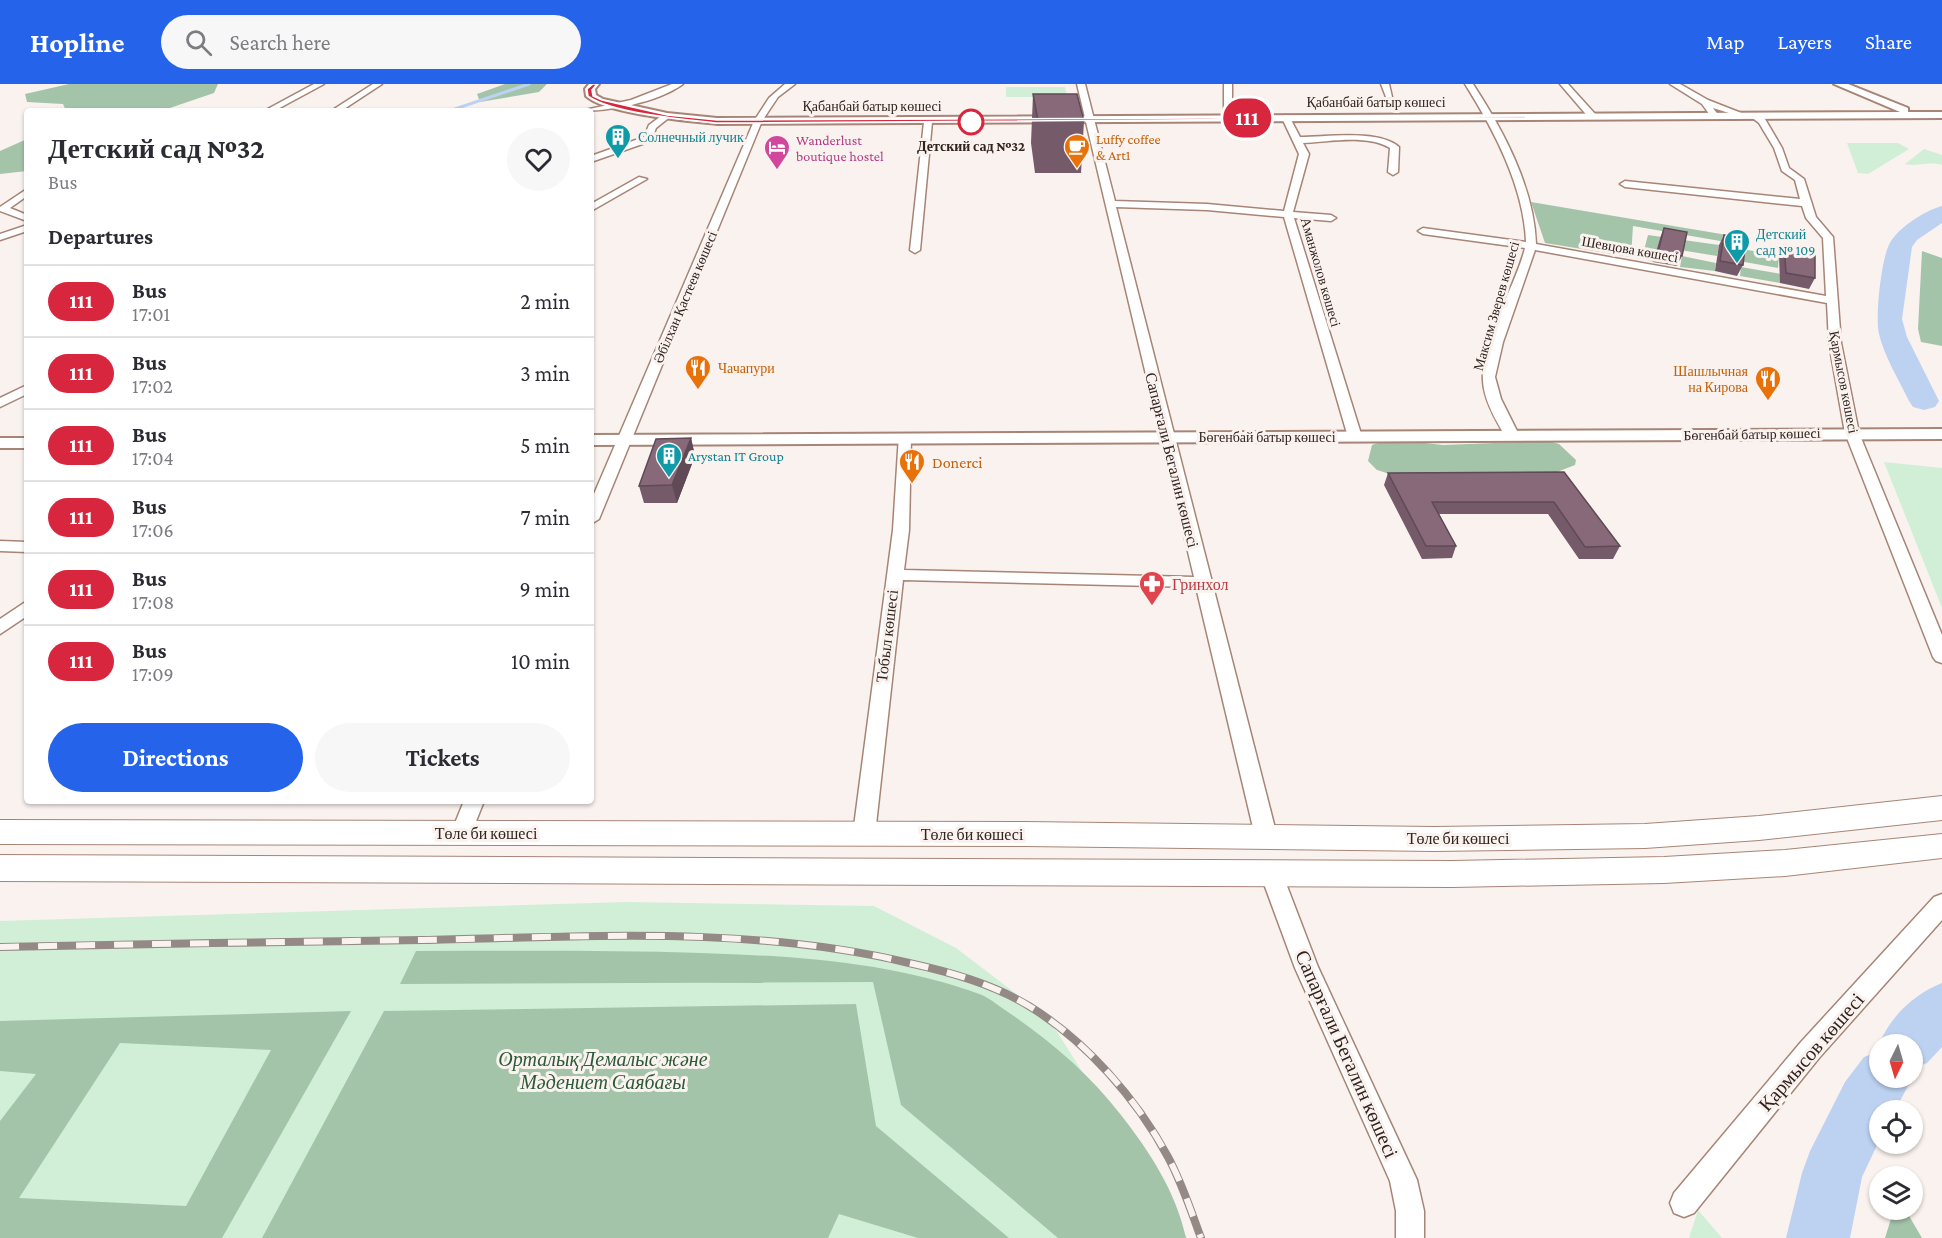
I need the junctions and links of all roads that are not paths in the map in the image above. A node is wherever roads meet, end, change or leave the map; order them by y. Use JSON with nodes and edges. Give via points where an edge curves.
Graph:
{"nodes":[{"id":1,"x":320,"y":84,"type":"edge"},
{"id":2,"x":378,"y":84,"type":"edge"},
{"id":3,"x":594,"y":84,"type":"edge"},
{"id":4,"x":680,"y":84,"type":"edge"},
{"id":5,"x":791,"y":84,"type":"edge"},
{"id":6,"x":1081,"y":84,"type":"edge"},
{"id":7,"x":1228,"y":84,"type":"edge"},
{"id":8,"x":1385,"y":84,"type":"edge"},
{"id":9,"x":1469,"y":84,"type":"edge"},
{"id":10,"x":1564,"y":84,"type":"edge"},
{"id":11,"x":1674,"y":84,"type":"edge"},
{"id":12,"x":1839,"y":84,"type":"edge"},
{"id":13,"x":1389,"y":95,"type":"dead end"},
{"id":14,"x":1705,"y":102,"type":"junction"},
{"id":15,"x":615,"y":105,"type":"junction"},
{"id":16,"x":274,"y":108,"type":"edge"},
{"id":17,"x":340,"y":108,"type":"edge"},
{"id":18,"x":594,"y":109,"type":"edge"},
{"id":19,"x":1920,"y":115,"type":"junction"},
{"id":20,"x":1942,"y":115,"type":"edge"},
{"id":21,"x":667,"y":116,"type":"junction"},
{"id":22,"x":1749,"y":116,"type":"junction"},
{"id":23,"x":1488,"y":117,"type":"junction"},
{"id":24,"x":1593,"y":117,"type":"junction"},
{"id":25,"x":1715,"y":117,"type":"junction"},
{"id":26,"x":1231,"y":118,"type":"junction"},
{"id":27,"x":1286,"y":118,"type":"junction"},
{"id":28,"x":758,"y":121,"type":"junction"},
{"id":29,"x":1088,"y":121,"type":"junction"},
{"id":30,"x":928,"y":122,"type":"junction"},
{"id":31,"x":1942,"y":125,"type":"edge"},
{"id":32,"x":1299,"y":140,"type":"junction"},
{"id":33,"x":594,"y":158,"type":"edge"},
{"id":34,"x":1393,"y":172,"type":"dead end"},
{"id":35,"x":642,"y":179,"type":"dead end"},
{"id":36,"x":1625,"y":184,"type":"dead end"},
{"id":37,"x":24,"y":194,"type":"edge"},
{"id":38,"x":1806,"y":202,"type":"junction"},
{"id":39,"x":1109,"y":204,"type":"junction"},
{"id":40,"x":594,"y":206,"type":"edge"},
{"id":41,"x":1288,"y":213,"type":"junction"},
{"id":42,"x":24,"y":217,"type":"edge"},
{"id":43,"x":1331,"y":218,"type":"dead end"},
{"id":44,"x":24,"y":229,"type":"edge"},
{"id":45,"x":1423,"y":231,"type":"dead end"},
{"id":46,"x":0,"y":237,"type":"edge"},
{"id":47,"x":1531,"y":246,"type":"junction"},
{"id":48,"x":915,"y":250,"type":"dead end"},
{"id":49,"x":1831,"y":300,"type":"junction"},
{"id":50,"x":24,"y":391,"type":"edge"},
{"id":51,"x":0,"y":403,"type":"edge"},
{"id":52,"x":1852,"y":433,"type":"junction"},
{"id":53,"x":1512,"y":436,"type":"junction"},
{"id":54,"x":1167,"y":437,"type":"junction"},
{"id":55,"x":1355,"y":437,"type":"junction"},
{"id":56,"x":1937,"y":437,"type":"edge"},
{"id":57,"x":904,"y":438,"type":"junction"},
{"id":58,"x":594,"y":440,"type":"edge"},
{"id":59,"x":624,"y":440,"type":"junction"},
{"id":60,"x":0,"y":443,"type":"edge"},
{"id":61,"x":24,"y":443,"type":"edge"},
{"id":62,"x":594,"y":512,"type":"edge"},
{"id":63,"x":0,"y":546,"type":"edge"},
{"id":64,"x":24,"y":547,"type":"edge"},
{"id":65,"x":894,"y":575,"type":"junction"},
{"id":66,"x":1202,"y":582,"type":"junction"},
{"id":67,"x":24,"y":609,"type":"edge"},
{"id":68,"x":0,"y":628,"type":"edge"},
{"id":69,"x":1942,"y":657,"type":"edge"},
{"id":70,"x":473,"y":804,"type":"edge"},
{"id":71,"x":1942,"y":808,"type":"edge"},
{"id":72,"x":0,"y":816,"type":"edge"},
{"id":73,"x":0,"y":832,"type":"edge"},
{"id":74,"x":111,"y":832,"type":"junction"},
{"id":75,"x":462,"y":833,"type":"junction"},
{"id":76,"x":864,"y":834,"type":"junction"},
{"id":77,"x":1266,"y":836,"type":"junction"},
{"id":78,"x":1942,"y":846,"type":"edge"},
{"id":79,"x":0,"y":868,"type":"edge"},
{"id":80,"x":88,"y":869,"type":"junction"},
{"id":81,"x":1271,"y":873,"type":"junction"},
{"id":82,"x":0,"y":879,"type":"edge"},
{"id":83,"x":1942,"y":904,"type":"edge"},
{"id":84,"x":1684,"y":1203,"type":"dead end"},
{"id":85,"x":1410,"y":1238,"type":"edge"}],
"edges":[{"from":1,"to":16,"type":"street"},
{"from":2,"to":17,"type":"street"},
{"from":3,"to":15,"type":"street","name":"Қабанбай батыр көшесі","via":[[591,96]]},
{"from":4,"to":15,"type":"street"},
{"from":5,"to":28,"type":"street","name":"Әбілхан Қастеев көшесі","via":[[769,102]]},
{"from":6,"to":29,"type":"street","name":"Сапарғали Бегалин көшесі"},
{"from":7,"to":26,"type":"street"},
{"from":8,"to":13,"type":"street"},
{"from":9,"to":23,"type":"street","name":"Максим Зверев көшесі"},
{"from":10,"to":24,"type":"street"},
{"from":11,"to":14,"type":"street"},
{"from":12,"to":19,"type":"street"},
{"from":14,"to":22,"type":"street"},
{"from":14,"to":25,"type":"street"},
{"from":15,"to":18,"type":"street"},
{"from":15,"to":21,"type":"street","name":"Қабанбай батыр көшесі"},
{"from":19,"to":20,"type":"street","name":"Қабанбай батыр көшесі"},
{"from":19,"to":22,"type":"street","name":"Қабанбай батыр көшесі"},
{"from":19,"to":31,"type":"street"},
{"from":21,"to":28,"type":"street","name":"Қабанбай батыр көшесі","via":[[717,122]]},
{"from":21,"to":33,"type":"street","via":[[652,127],[648,139]]},
{"from":22,"to":25,"type":"street","name":"Қабанбай батыр көшесі"},
{"from":22,"to":38,"type":"street","name":"Қармысов көшесі","via":[[1762,121],[1785,169],[1799,179]]},
{"from":23,"to":24,"type":"street","name":"Қабанбай батыр көшесі"},
{"from":23,"to":27,"type":"street","name":"Қабанбай батыр көшесі"},
{"from":23,"to":47,"type":"street","name":"Максим Зверев көшесі","via":[[1507,151],[1523,201]]},
{"from":24,"to":25,"type":"street","name":"Қабанбай батыр көшесі"},
{"from":26,"to":27,"type":"street","name":"Қабанбай батыр көшесі"},
{"from":26,"to":29,"type":"street","name":"Қабанбай батыр көшесі"},
{"from":27,"to":32,"type":"street","name":"Аманжолов көшесі"},
{"from":28,"to":30,"type":"street","name":"Қабанбай батыр көшесі"},
{"from":28,"to":59,"type":"street","name":"Әбілхан Қастеев көшесі"},
{"from":29,"to":30,"type":"street","name":"Қабанбай батыр көшесі"},
{"from":29,"to":39,"type":"street","name":"Сапарғали Бегалин көшесі"},
{"from":30,"to":48,"type":"street"},
{"from":32,"to":34,"type":"street","via":[[1391,143],[1395,147]]},
{"from":32,"to":41,"type":"street","name":"Аманжолов көшесі","via":[[1304,158]]},
{"from":35,"to":40,"type":"street"},
{"from":36,"to":38,"type":"street"},
{"from":37,"to":42,"type":"street","via":[[3,209]]},
{"from":38,"to":49,"type":"street","name":"Қармысов көшесі","via":[[1811,218],[1828,237]]},
{"from":39,"to":41,"type":"street"},
{"from":39,"to":54,"type":"street","name":"Сапарғали Бегалин көшесі"},
{"from":41,"to":43,"type":"street"},
{"from":41,"to":55,"type":"street","name":"Аманжолов көшесі"},
{"from":44,"to":46,"type":"street"},
{"from":45,"to":47,"type":"street","name":"Шевцова көшесі"},
{"from":47,"to":49,"type":"street","name":"Шевцова көшесі"},
{"from":47,"to":53,"type":"street","name":"Максим Зверев көшесі","via":[[1500,333],[1489,378]]},
{"from":49,"to":52,"type":"street","name":"Қармысов көшесі"},
{"from":50,"to":51,"type":"street"},
{"from":52,"to":53,"type":"street","name":"Бөгенбай батыр көшесі"},
{"from":52,"to":56,"type":"street","name":"Бөгенбай батыр көшесі"},
{"from":52,"to":69,"type":"street","name":"Қармысов көшесі"},
{"from":53,"to":55,"type":"street","name":"Бөгенбай батыр көшесі"},
{"from":54,"to":55,"type":"street","name":"Бөгенбай батыр көшесі"},
{"from":54,"to":57,"type":"street","name":"Бөгенбай батыр көшесі"},
{"from":54,"to":66,"type":"street","name":"Сапарғали Бегалин көшесі"},
{"from":57,"to":59,"type":"street","name":"Бөгенбай батыр көшесі"},
{"from":57,"to":65,"type":"street","name":"Тобыл көшесі","via":[[901,530]]},
{"from":58,"to":59,"type":"street","name":"Бөгенбай батыр көшесі"},
{"from":59,"to":62,"type":"street","name":"Әбілхан Қастеев көшесі"},
{"from":60,"to":61,"type":"street"},
{"from":63,"to":64,"type":"street"},
{"from":65,"to":66,"type":"street"},
{"from":65,"to":76,"type":"street","name":"Тобыл көшесі"},
{"from":66,"to":77,"type":"street","name":"Сапарғали Бегалин көшесі"},
{"from":67,"to":68,"type":"street"},
{"from":70,"to":75,"type":"street"},
{"from":71,"to":77,"type":"main road","name":"Төле би көшесі","via":[[1645,836]]},
{"from":72,"to":74,"type":"main road"},
{"from":73,"to":74,"type":"main road","name":"Төле би көшесі"},
{"from":74,"to":75,"type":"main road","name":"Төле би көшесі"},
{"from":75,"to":76,"type":"main road","name":"Төле би көшесі"},
{"from":76,"to":77,"type":"main road","name":"Төле би көшесі"},
{"from":78,"to":81,"type":"main road","via":[[1785,863],[1664,870]]},
{"from":79,"to":80,"type":"main road"},
{"from":80,"to":81,"type":"main road"},
{"from":80,"to":82,"type":"main road"},
{"from":81,"to":85,"type":"street","name":"Сапарғали Бегалин көшесі","via":[[1307,968],[1403,1180],[1410,1211]]},
{"from":83,"to":84,"type":"street","name":"Қармысов көшесі","via":[[1810,1050]]}]}
